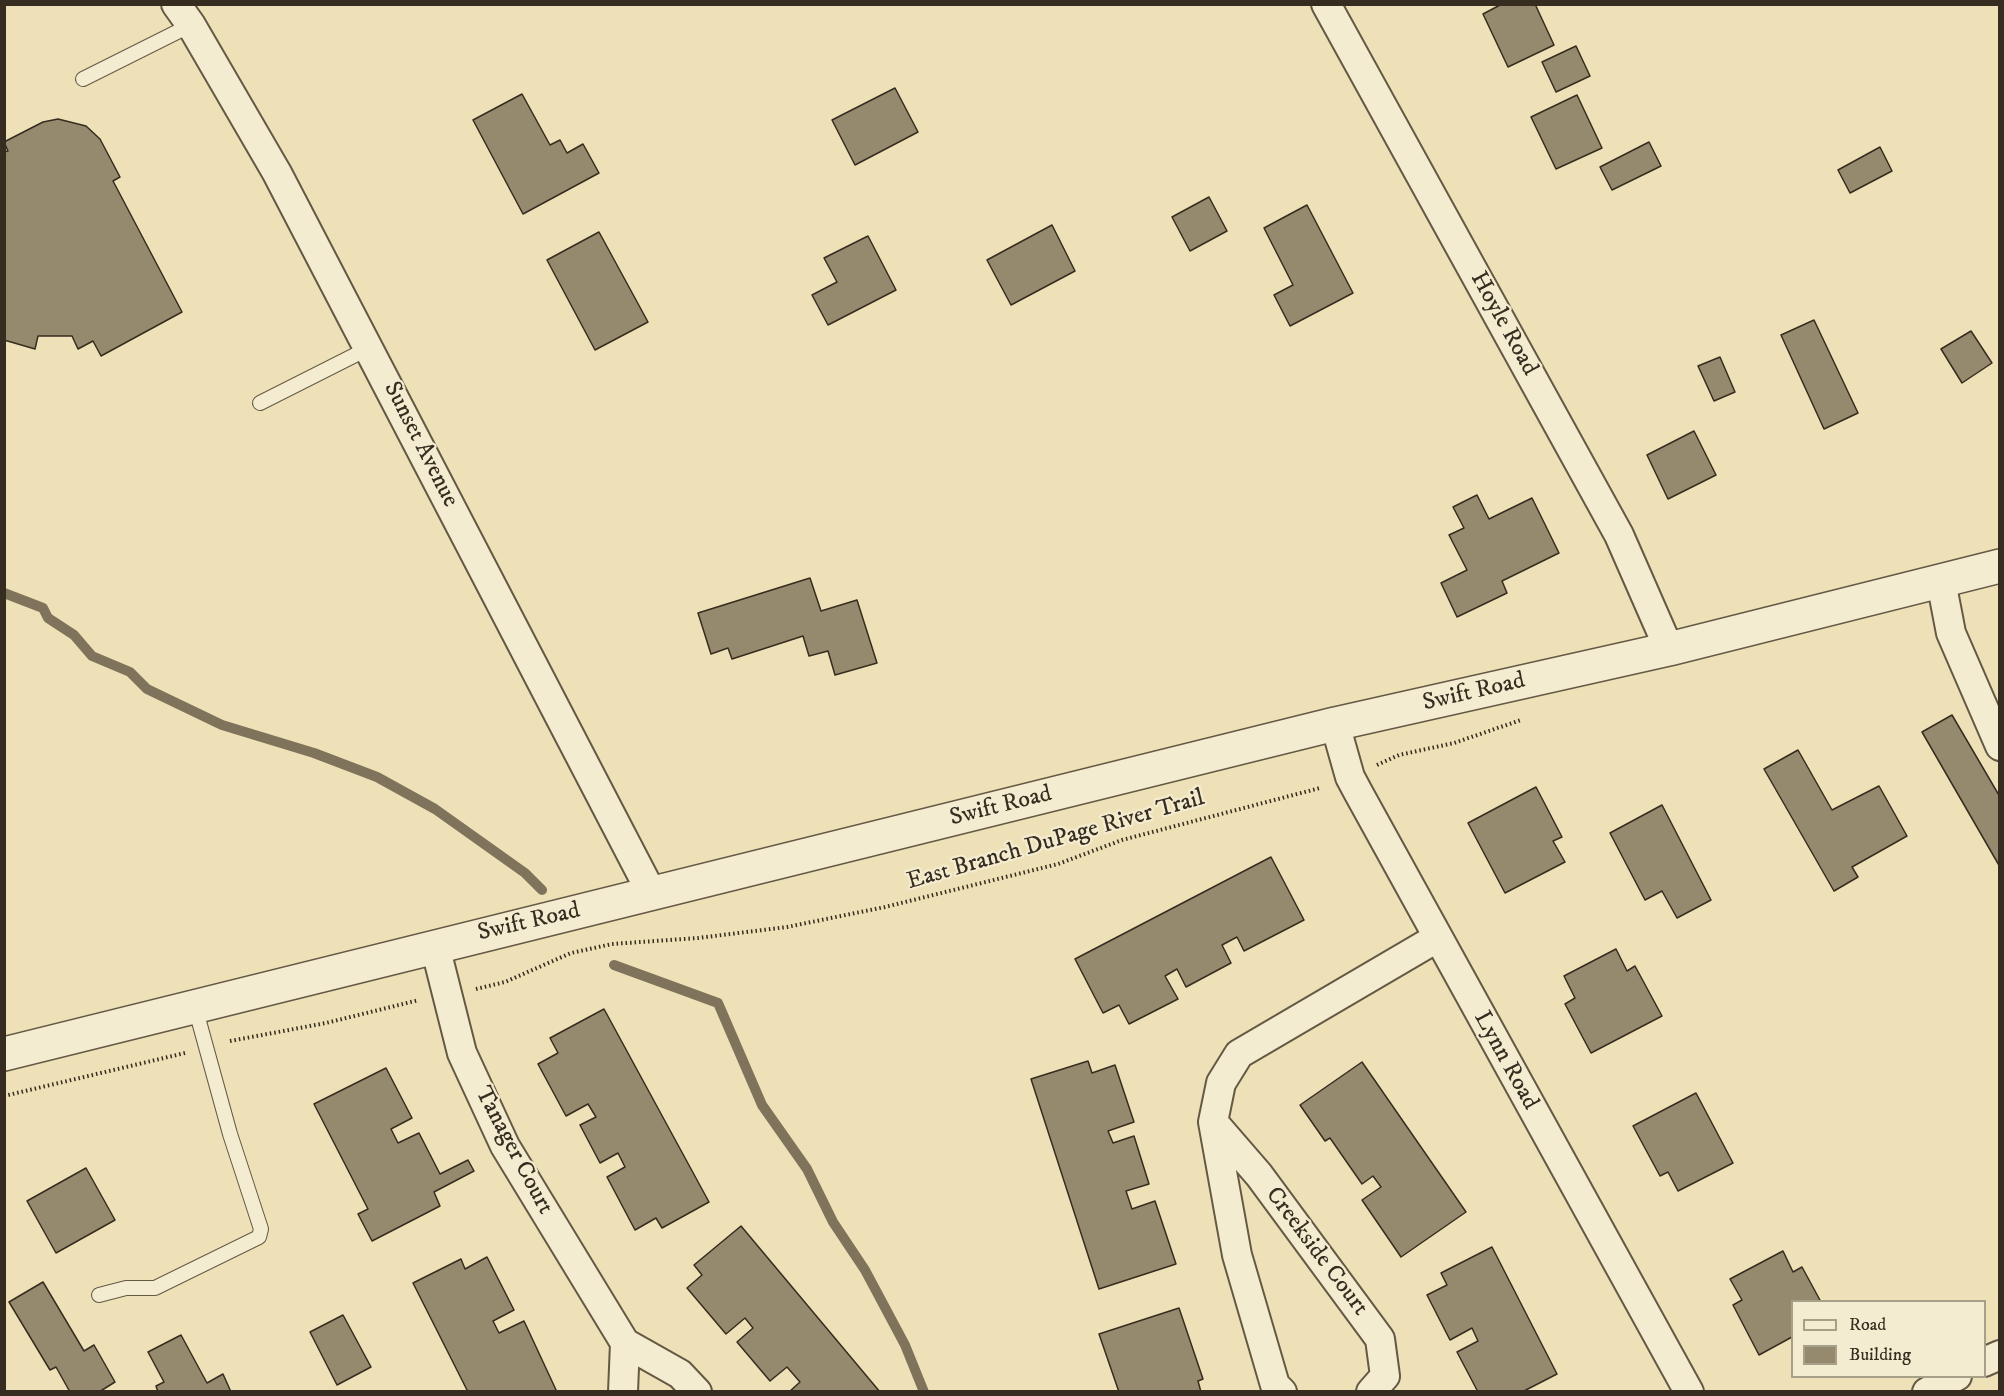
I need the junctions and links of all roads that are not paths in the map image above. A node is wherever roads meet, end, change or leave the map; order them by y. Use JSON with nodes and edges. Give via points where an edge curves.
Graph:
{"nodes":[{"id":1,"x":1326,"y":4,"type":"edge"},
{"id":2,"x":183,"y":15,"type":"edge"},
{"id":3,"x":84,"y":79,"type":"dead end"},
{"id":4,"x":369,"y":348,"type":"junction"},
{"id":5,"x":260,"y":403,"type":"dead end"},
{"id":6,"x":2000,"y":566,"type":"edge"},
{"id":7,"x":1941,"y":581,"type":"junction"},
{"id":8,"x":1669,"y":650,"type":"junction"},
{"id":9,"x":1335,"y":724,"type":"junction"},
{"id":10,"x":2000,"y":746,"type":"edge"},
{"id":11,"x":652,"y":894,"type":"junction"},
{"id":12,"x":1437,"y":938,"type":"junction"},
{"id":13,"x":435,"y":946,"type":"junction"},
{"id":14,"x":194,"y":1005,"type":"junction"},
{"id":15,"x":4,"y":1054,"type":"edge"},
{"id":16,"x":1213,"y":1122,"type":"junction"},
{"id":17,"x":99,"y":1295,"type":"dead end"},
{"id":18,"x":625,"y":1343,"type":"junction"},
{"id":19,"x":2000,"y":1355,"type":"edge"},
{"id":20,"x":1986,"y":1361,"type":"edge"},
{"id":21,"x":1955,"y":1378,"type":"edge"},
{"id":22,"x":623,"y":1392,"type":"edge"},
{"id":23,"x":697,"y":1392,"type":"edge"},
{"id":24,"x":1282,"y":1392,"type":"edge"},
{"id":25,"x":1371,"y":1392,"type":"edge"},
{"id":26,"x":1689,"y":1392,"type":"edge"},
{"id":27,"x":1927,"y":1392,"type":"edge"}],
"edges":[{"from":1,"to":8,"type":"street","name":"Hoyle Road","via":[[1618,535]]},
{"from":2,"to":3,"type":"lane"},
{"from":2,"to":4,"type":"street","name":"Sunset Avenue","via":[[277,173]]},
{"from":4,"to":5,"type":"lane"},
{"from":4,"to":11,"type":"street","name":"Sunset Avenue"},
{"from":6,"to":7,"type":"street","name":"Swift Road"},
{"from":7,"to":8,"type":"street","name":"Swift Road"},
{"from":7,"to":10,"type":"street","via":[[1951,633]]},
{"from":8,"to":9,"type":"street","name":"Swift Road"},
{"from":9,"to":11,"type":"street","name":"Swift Road"},
{"from":9,"to":12,"type":"street","name":"Lynn Road","via":[[1350,777]]},
{"from":11,"to":13,"type":"street","name":"Swift Road"},
{"from":12,"to":16,"type":"street","name":"Creekside Court","via":[[1239,1054],[1221,1083]]},
{"from":12,"to":26,"type":"street","name":"Lynn Road"},
{"from":13,"to":14,"type":"street","name":"Swift Road"},
{"from":13,"to":18,"type":"street","name":"Tanager Court","via":[[462,1053],[505,1146]]},
{"from":14,"to":15,"type":"street","name":"Swift Road"},
{"from":14,"to":17,"type":"lane","via":[[261,1229],[260,1237],[155,1288],[126,1288]]},
{"from":16,"to":24,"type":"street","name":"Creekside Court","via":[[1237,1255],[1275,1385]]},
{"from":16,"to":25,"type":"street","name":"Creekside Court","via":[[1380,1339],[1385,1376]]},
{"from":18,"to":22,"type":"street"},
{"from":18,"to":23,"type":"street","name":"Tanager Court","via":[[680,1374]]},
{"from":19,"to":20,"type":"street"},
{"from":21,"to":27,"type":"street"}]}
